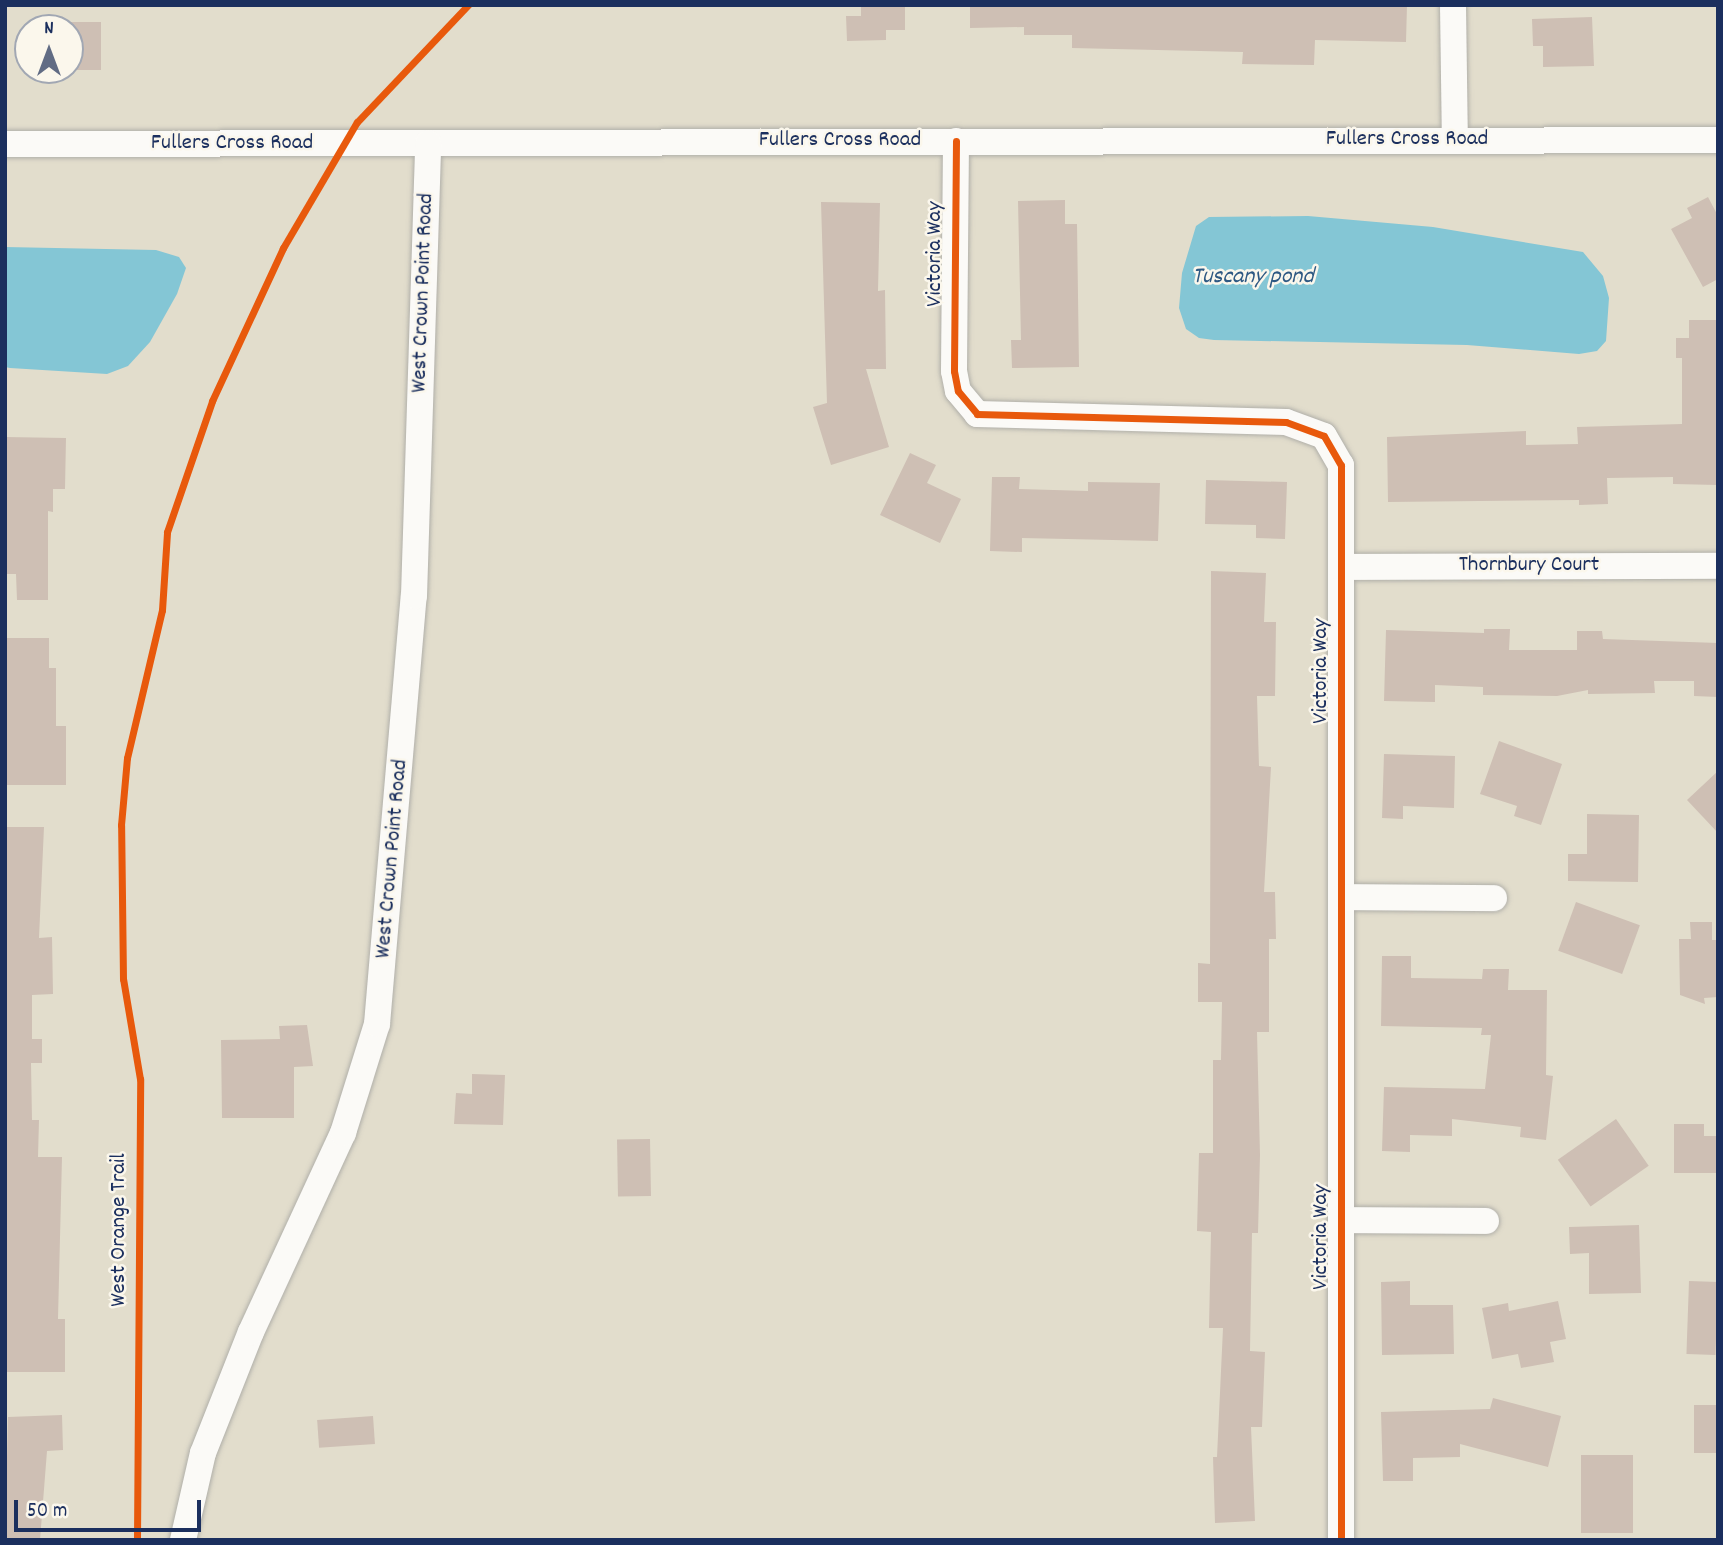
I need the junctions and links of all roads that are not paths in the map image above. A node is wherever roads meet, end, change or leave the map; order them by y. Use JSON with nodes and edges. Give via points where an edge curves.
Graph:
{"nodes":[{"id":1,"x":1453,"y":5,"type":"edge"},
{"id":2,"x":1455,"y":140,"type":"junction"},
{"id":3,"x":1718,"y":140,"type":"edge"},
{"id":4,"x":956,"y":141,"type":"junction"},
{"id":5,"x":428,"y":143,"type":"junction"},
{"id":6,"x":5,"y":144,"type":"edge"},
{"id":7,"x":1718,"y":566,"type":"edge"},
{"id":8,"x":1341,"y":567,"type":"junction"},
{"id":9,"x":1343,"y":897,"type":"junction"},
{"id":10,"x":1494,"y":898,"type":"dead end"},
{"id":11,"x":1341,"y":1220,"type":"junction"},
{"id":12,"x":1486,"y":1221,"type":"dead end"},
{"id":13,"x":183,"y":1540,"type":"edge"},
{"id":14,"x":1341,"y":1540,"type":"edge"}],
"edges":[{"from":1,"to":2,"type":"street"},
{"from":2,"to":3,"type":"street","name":"Fullers Cross Road"},
{"from":2,"to":4,"type":"street","name":"Fullers Cross Road"},
{"from":4,"to":5,"type":"street","name":"Fullers Cross Road"},
{"from":4,"to":8,"type":"street","name":"Victoria Way","via":[[954,371],[958,391],[977,414],[1286,422],[1324,436],[1341,465]]},
{"from":5,"to":6,"type":"street","name":"Fullers Cross Road"},
{"from":5,"to":13,"type":"street","name":"West Crown Point Road","via":[[414,596],[377,1024],[343,1133],[251,1332],[203,1453]]},
{"from":7,"to":8,"type":"street","name":"Thornbury Court"},
{"from":8,"to":9,"type":"street","name":"Victoria Way"},
{"from":9,"to":10,"type":"street"},
{"from":9,"to":11,"type":"street","name":"Victoria Way"},
{"from":11,"to":12,"type":"street"},
{"from":11,"to":14,"type":"street","name":"Victoria Way"}]}
